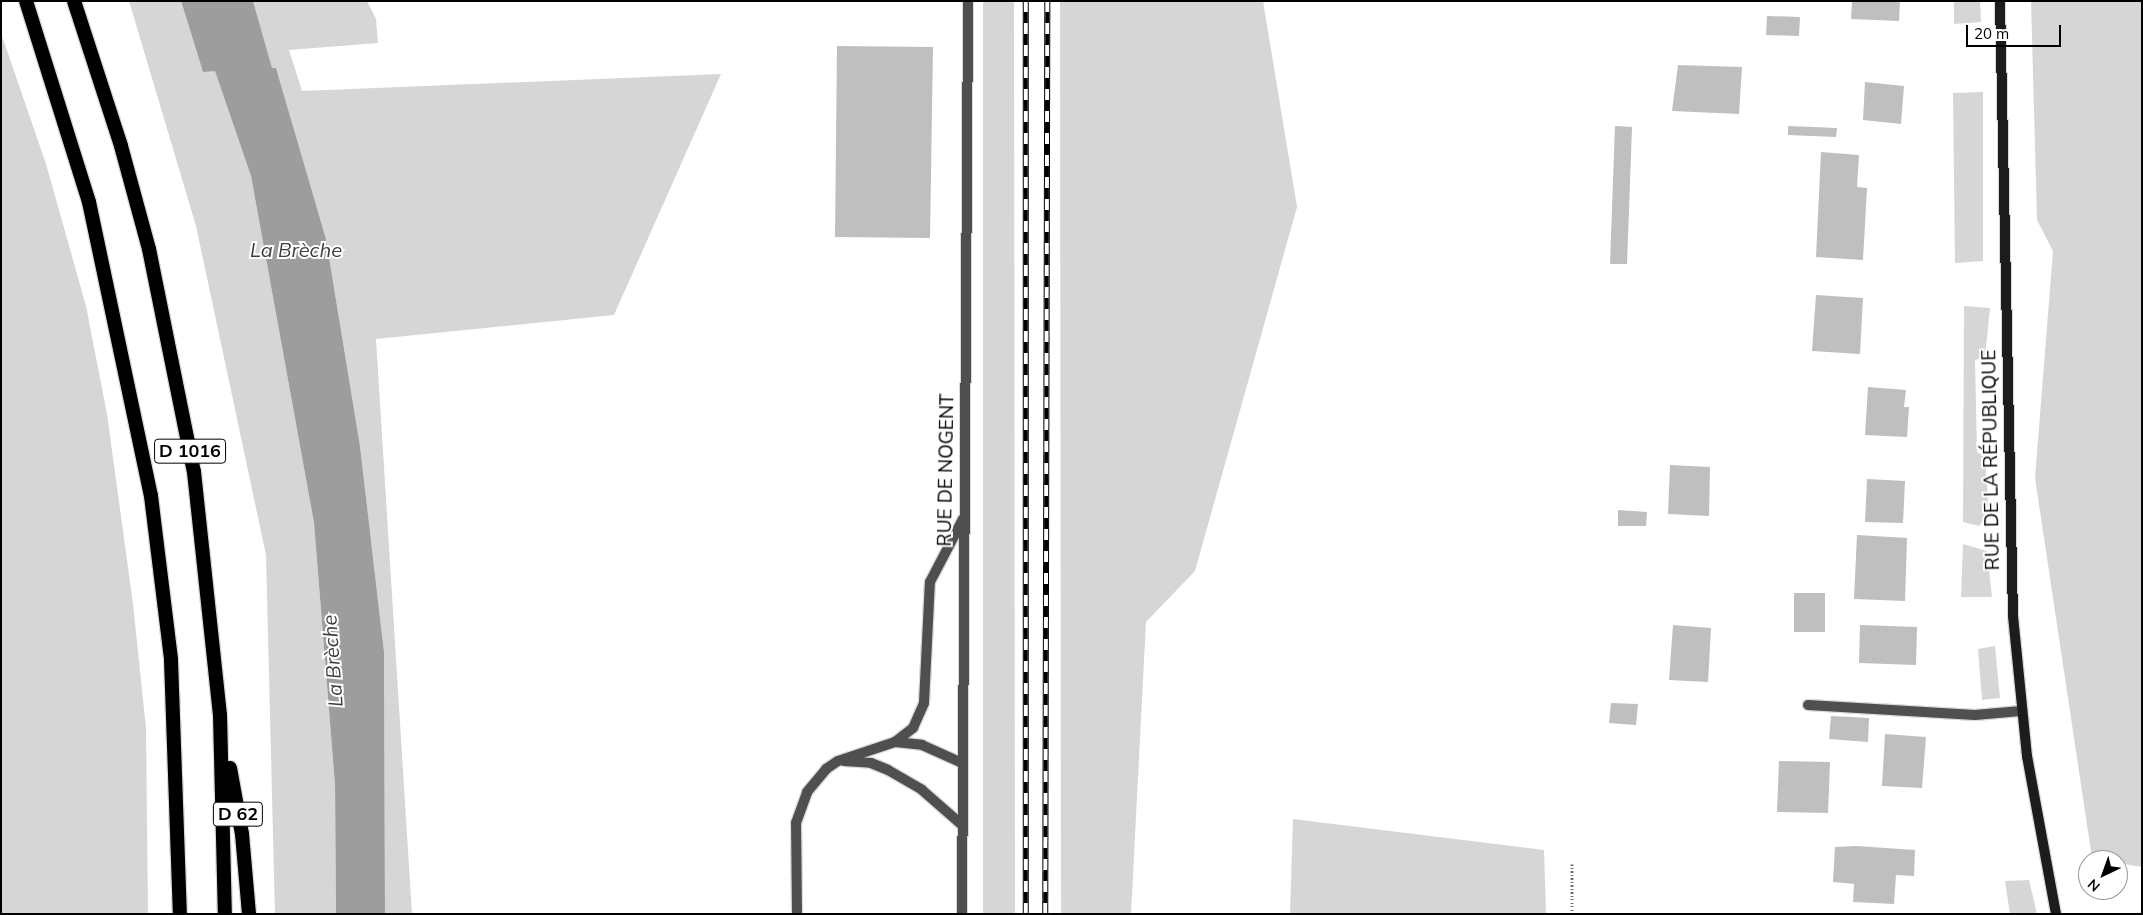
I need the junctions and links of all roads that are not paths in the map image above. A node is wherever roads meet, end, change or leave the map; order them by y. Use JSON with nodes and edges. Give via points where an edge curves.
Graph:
{"nodes":[{"id":1,"x":26,"y":1,"type":"edge"},
{"id":2,"x":74,"y":1,"type":"edge"},
{"id":3,"x":968,"y":1,"type":"edge"},
{"id":4,"x":2000,"y":1,"type":"edge"},
{"id":5,"x":962,"y":518,"type":"junction"},
{"id":6,"x":1808,"y":705,"type":"dead end"},
{"id":7,"x":2021,"y":711,"type":"junction"},
{"id":8,"x":220,"y":715,"type":"junction"},
{"id":9,"x":895,"y":742,"type":"junction"},
{"id":10,"x":838,"y":761,"type":"junction"},
{"id":11,"x":962,"y":763,"type":"junction"},
{"id":12,"x":961,"y":824,"type":"junction"},
{"id":13,"x":180,"y":914,"type":"edge"},
{"id":14,"x":225,"y":914,"type":"edge"},
{"id":15,"x":249,"y":914,"type":"edge"},
{"id":16,"x":797,"y":914,"type":"edge"},
{"id":17,"x":962,"y":914,"type":"edge"},
{"id":18,"x":2056,"y":914,"type":"edge"}],
"edges":[{"from":1,"to":13,"type":"highway","number":"D 1016","via":[[89,202],[151,496],[171,660]]},
{"from":2,"to":8,"type":"highway","number":"D 1016","via":[[124,154],[170,340],[199,509]]},
{"from":3,"to":5,"type":"street","name":"RUE DE NOGENT"},
{"from":4,"to":7,"type":"main road","name":"RUE DE LA RÉPUBLIQUE","via":[[2010,541]]},
{"from":5,"to":9,"type":"street","via":[[930,582],[924,703],[913,728]]},
{"from":5,"to":11,"type":"street","name":"RUE DE NOGENT"},
{"from":6,"to":7,"type":"street","via":[[1975,715]]},
{"from":7,"to":18,"type":"main road","name":"RUE DE LA RÉPUBLIQUE","via":[[2032,791]]},
{"from":8,"to":14,"type":"highway","number":"D 1016"},
{"from":8,"to":15,"type":"highway","number":"D 62","via":[[242,834]]},
{"from":9,"to":10,"type":"street"},
{"from":9,"to":11,"type":"street","via":[[922,745]]},
{"from":10,"to":12,"type":"street","via":[[871,763],[888,770],[922,790]]},
{"from":10,"to":16,"type":"street","via":[[815,780],[801,804],[796,823]]},
{"from":11,"to":12,"type":"street","name":"RUE DE NOGENT"},
{"from":12,"to":17,"type":"street","name":"RUE DE NOGENT"}]}
